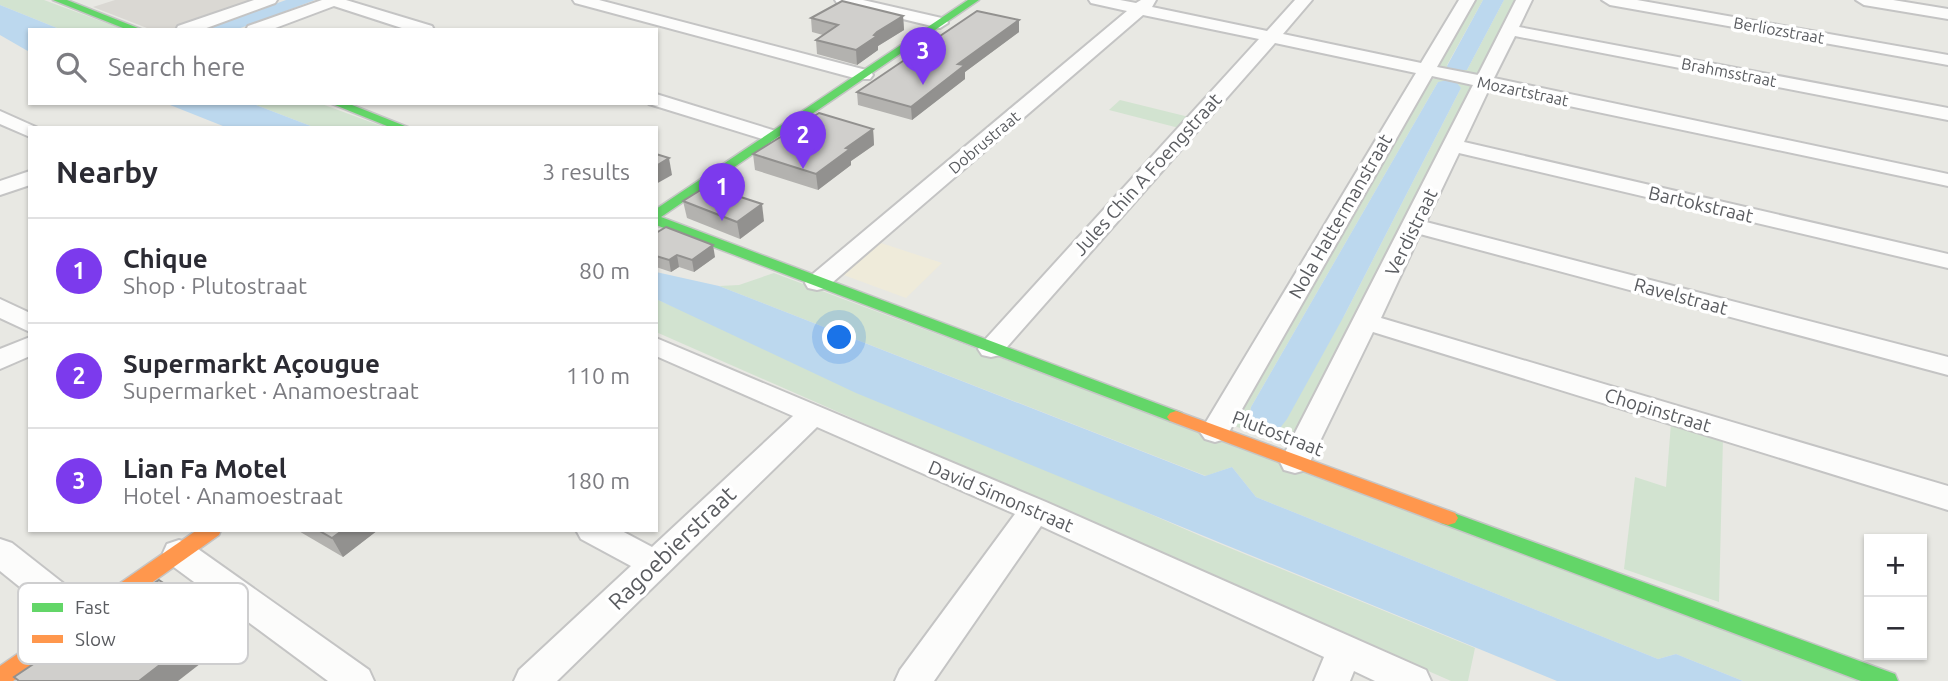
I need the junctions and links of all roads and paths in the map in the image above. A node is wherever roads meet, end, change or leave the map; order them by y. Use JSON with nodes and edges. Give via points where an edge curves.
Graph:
{"nodes":[{"id":1,"x":58,"y":0,"type":"edge"},
{"id":2,"x":269,"y":0,"type":"edge"},
{"id":3,"x":581,"y":0,"type":"edge"},
{"id":4,"x":842,"y":0,"type":"edge"},
{"id":5,"x":974,"y":0,"type":"edge"},
{"id":6,"x":1097,"y":0,"type":"edge"},
{"id":7,"x":1304,"y":0,"type":"edge"},
{"id":8,"x":1467,"y":0,"type":"edge"},
{"id":9,"x":1524,"y":0,"type":"edge"},
{"id":10,"x":1610,"y":0,"type":"edge"},
{"id":11,"x":1864,"y":0,"type":"edge"},
{"id":12,"x":335,"y":1,"type":"edge"},
{"id":13,"x":1145,"y":4,"type":"edge"},
{"id":14,"x":1948,"y":13,"type":"edge"},
{"id":15,"x":940,"y":23,"type":"junction"},
{"id":16,"x":133,"y":28,"type":"edge"},
{"id":17,"x":190,"y":28,"type":"edge"},
{"id":18,"x":260,"y":28,"type":"edge"},
{"id":19,"x":420,"y":28,"type":"edge"},
{"id":20,"x":1509,"y":30,"type":"junction"},
{"id":21,"x":1270,"y":37,"type":"junction"},
{"id":22,"x":1948,"y":60,"type":"edge"},
{"id":23,"x":1424,"y":70,"type":"junction"},
{"id":24,"x":864,"y":75,"type":"junction"},
{"id":25,"x":1482,"y":82,"type":"junction"},
{"id":26,"x":658,"y":101,"type":"edge"},
{"id":27,"x":341,"y":105,"type":"edge"},
{"id":28,"x":1948,"y":114,"type":"edge"},
{"id":29,"x":0,"y":117,"type":"edge"},
{"id":30,"x":399,"y":126,"type":"edge"},
{"id":31,"x":28,"y":130,"type":"edge"},
{"id":32,"x":772,"y":136,"type":"junction"},
{"id":33,"x":1453,"y":146,"type":"junction"},
{"id":34,"x":28,"y":178,"type":"edge"},
{"id":35,"x":1948,"y":180,"type":"edge"},
{"id":36,"x":0,"y":189,"type":"edge"},
{"id":37,"x":658,"y":216,"type":"edge"},
{"id":38,"x":658,"y":218,"type":"edge"},
{"id":39,"x":1413,"y":225,"type":"junction"},
{"id":40,"x":1948,"y":261,"type":"edge"},
{"id":41,"x":817,"y":284,"type":"junction"},
{"id":42,"x":0,"y":307,"type":"edge"},
{"id":43,"x":1367,"y":322,"type":"junction"},
{"id":44,"x":28,"y":323,"type":"edge"},
{"id":45,"x":28,"y":346,"type":"edge"},
{"id":46,"x":658,"y":347,"type":"edge"},
{"id":47,"x":991,"y":349,"type":"junction"},
{"id":48,"x":0,"y":360,"type":"edge"},
{"id":49,"x":1948,"y":366,"type":"edge"},
{"id":50,"x":811,"y":415,"type":"junction"},
{"id":51,"x":1214,"y":432,"type":"junction"},
{"id":52,"x":1295,"y":462,"type":"junction"},
{"id":53,"x":1948,"y":498,"type":"edge"},
{"id":54,"x":1035,"y":510,"type":"junction"},
{"id":55,"x":209,"y":532,"type":"edge"},
{"id":56,"x":596,"y":532,"type":"edge"},
{"id":57,"x":0,"y":552,"type":"edge"},
{"id":58,"x":179,"y":553,"type":"junction"},
{"id":59,"x":655,"y":564,"type":"junction"},
{"id":60,"x":39,"y":583,"type":"edge"},
{"id":61,"x":136,"y":583,"type":"edge"},
{"id":62,"x":220,"y":583,"type":"edge"},
{"id":63,"x":248,"y":603,"type":"edge"},
{"id":64,"x":20,"y":664,"type":"edge"},
{"id":65,"x":1338,"y":666,"type":"edge"},
{"id":66,"x":0,"y":678,"type":"edge"},
{"id":67,"x":356,"y":681,"type":"edge"},
{"id":68,"x":533,"y":681,"type":"edge"},
{"id":69,"x":913,"y":681,"type":"edge"},
{"id":70,"x":1413,"y":681,"type":"edge"},
{"id":71,"x":1887,"y":681,"type":"edge"}],
"edges":[{"from":1,"to":16,"type":"street"},
{"from":2,"to":17,"type":"street"},
{"from":3,"to":24,"type":"street"},
{"from":4,"to":15,"type":"street"},
{"from":5,"to":15,"type":"street"},
{"from":6,"to":13,"type":"street","name":"Mozartstraat"},
{"from":7,"to":21,"type":"street","name":"Jules Chin A Foengstraat"},
{"from":8,"to":23,"type":"street","name":"Nola Hattermanstraat"},
{"from":9,"to":20,"type":"street","name":"Verdistraat"},
{"from":10,"to":22,"type":"street","name":"Berliozstraat"},
{"from":11,"to":14,"type":"street"},
{"from":12,"to":18,"type":"street"},
{"from":12,"to":19,"type":"street"},
{"from":13,"to":21,"type":"street","name":"Mozartstraat"},
{"from":13,"to":41,"type":"street","name":"Dobrustraat"},
{"from":15,"to":24,"type":"street"},
{"from":20,"to":25,"type":"street","name":"Verdistraat"},
{"from":20,"to":28,"type":"street","name":"Brahmsstraat"},
{"from":21,"to":23,"type":"street","name":"Mozartstraat"},
{"from":21,"to":47,"type":"street","name":"Jules Chin A Foengstraat"},
{"from":23,"to":25,"type":"street","name":"Mozartstraat"},
{"from":23,"to":51,"type":"street","name":"Nola Hattermanstraat"},
{"from":24,"to":32,"type":"street"},
{"from":25,"to":33,"type":"street","name":"Verdistraat"},
{"from":25,"to":35,"type":"street","name":"Mozartstraat"},
{"from":26,"to":32,"type":"street"},
{"from":27,"to":30,"type":"street"},
{"from":29,"to":31,"type":"street"},
{"from":32,"to":37,"type":"street"},
{"from":33,"to":39,"type":"street","name":"Verdistraat"},
{"from":33,"to":40,"type":"street","name":"Bartokstraat"},
{"from":34,"to":36,"type":"street"},
{"from":38,"to":41,"type":"street","name":"Plutostraat"},
{"from":39,"to":43,"type":"street","name":"Verdistraat"},
{"from":39,"to":49,"type":"street","name":"Ravelstraat"},
{"from":41,"to":47,"type":"street","name":"Plutostraat"},
{"from":42,"to":44,"type":"street"},
{"from":43,"to":52,"type":"street","name":"Verdistraat"},
{"from":43,"to":53,"type":"street","name":"Chopinstraat"},
{"from":45,"to":48,"type":"street"},
{"from":46,"to":50,"type":"street","name":"David Simonstraat"},
{"from":47,"to":51,"type":"street","name":"Plutostraat"},
{"from":50,"to":54,"type":"street","name":"David Simonstraat"},
{"from":50,"to":59,"type":"street","name":"Ragoebierstraat"},
{"from":51,"to":52,"type":"street","name":"Plutostraat"},
{"from":52,"to":71,"type":"street","name":"Plutostraat"},
{"from":54,"to":65,"type":"street","name":"David Simonstraat"},
{"from":54,"to":69,"type":"street"},
{"from":55,"to":58,"type":"street"},
{"from":56,"to":59,"type":"street"},
{"from":57,"to":60,"type":"street"},
{"from":58,"to":61,"type":"street"},
{"from":58,"to":62,"type":"street"},
{"from":59,"to":68,"type":"street","name":"Ragoebierstraat"},
{"from":63,"to":67,"type":"street"},
{"from":64,"to":66,"type":"street"},
{"from":65,"to":70,"type":"street","name":"David Simonstraat"}]}
